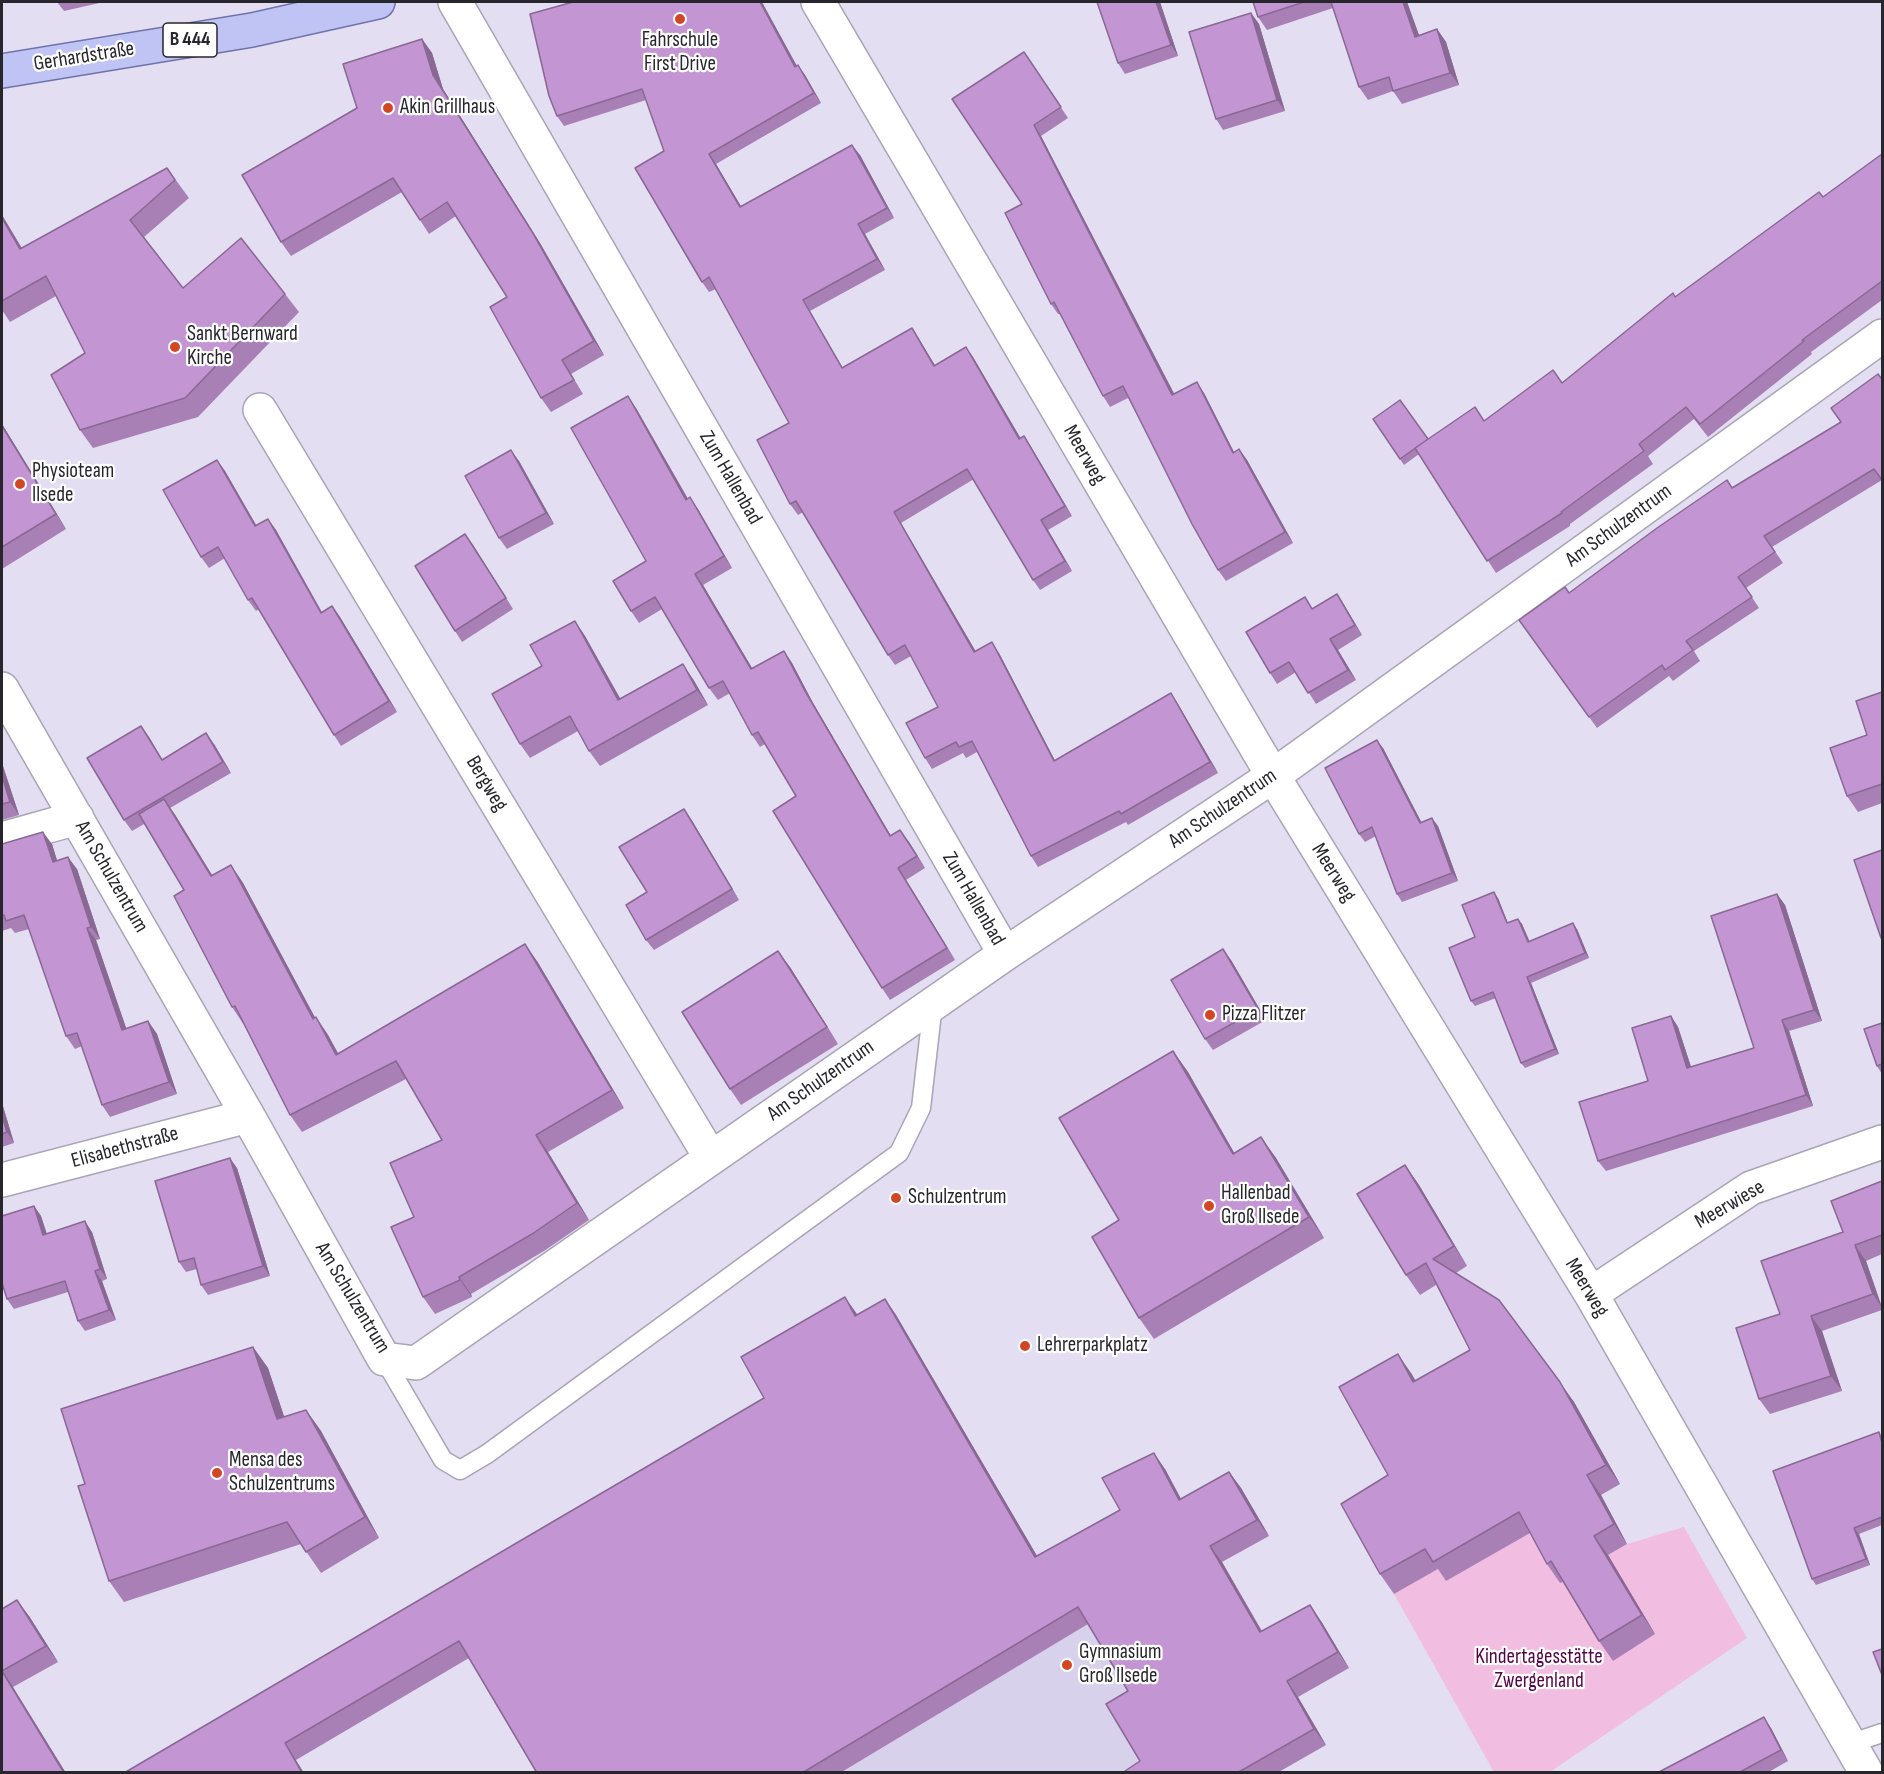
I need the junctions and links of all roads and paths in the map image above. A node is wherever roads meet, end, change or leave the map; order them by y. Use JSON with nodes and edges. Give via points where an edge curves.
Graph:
{"nodes":[{"id":1,"x":378,"y":2,"type":"edge"},
{"id":2,"x":455,"y":2,"type":"edge"},
{"id":3,"x":818,"y":2,"type":"edge"},
{"id":4,"x":2,"y":71,"type":"edge"},
{"id":5,"x":1882,"y":336,"type":"edge"},
{"id":6,"x":260,"y":410,"type":"dead end"},
{"id":7,"x":2,"y":689,"type":"edge"},
{"id":8,"x":1273,"y":776,"type":"junction"},
{"id":9,"x":77,"y":818,"type":"junction"},
{"id":10,"x":2,"y":839,"type":"edge"},
{"id":11,"x":1005,"y":954,"type":"junction"},
{"id":12,"x":933,"y":1004,"type":"junction"},
{"id":13,"x":248,"y":1116,"type":"junction"},
{"id":14,"x":1882,"y":1142,"type":"edge"},
{"id":15,"x":711,"y":1158,"type":"junction"},
{"id":16,"x":2,"y":1180,"type":"edge"},
{"id":17,"x":1591,"y":1294,"type":"junction"},
{"id":18,"x":384,"y":1359,"type":"junction"},
{"id":19,"x":1882,"y":1733,"type":"edge"},
{"id":20,"x":1849,"y":1744,"type":"junction"},
{"id":21,"x":1866,"y":1773,"type":"edge"}],
"edges":[{"from":1,"to":4,"type":"main road","name":"Gerhardstraße","number":"B 444","via":[[252,30]]},
{"from":2,"to":11,"type":"street","name":"Zum Hallenbad"},
{"from":3,"to":8,"type":"street","name":"Meerweg"},
{"from":5,"to":8,"type":"street","name":"Am Schulzentrum"},
{"from":6,"to":15,"type":"street","name":"Bergweg"},
{"from":7,"to":9,"type":"street","name":"Am Schulzentrum"},
{"from":8,"to":11,"type":"street","name":"Am Schulzentrum"},
{"from":8,"to":17,"type":"street","name":"Meerweg"},
{"from":9,"to":10,"type":"street"},
{"from":9,"to":13,"type":"street","name":"Am Schulzentrum"},
{"from":11,"to":12,"type":"street","name":"Am Schulzentrum"},
{"from":12,"to":15,"type":"street","name":"Am Schulzentrum"},
{"from":12,"to":18,"type":"lane","via":[[921,1108],[899,1154],[487,1454],[460,1470],[443,1460]]},
{"from":13,"to":16,"type":"street","name":"Elisabethstraße"},
{"from":13,"to":18,"type":"street","name":"Am Schulzentrum"},
{"from":14,"to":17,"type":"street","name":"Meerwiese","via":[[1751,1188]]},
{"from":15,"to":18,"type":"street","name":"Am Schulzentrum","via":[[416,1364]]},
{"from":17,"to":20,"type":"street","name":"Meerweg"},
{"from":19,"to":20,"type":"lane"},
{"from":20,"to":21,"type":"street","name":"Meerweg"}]}
